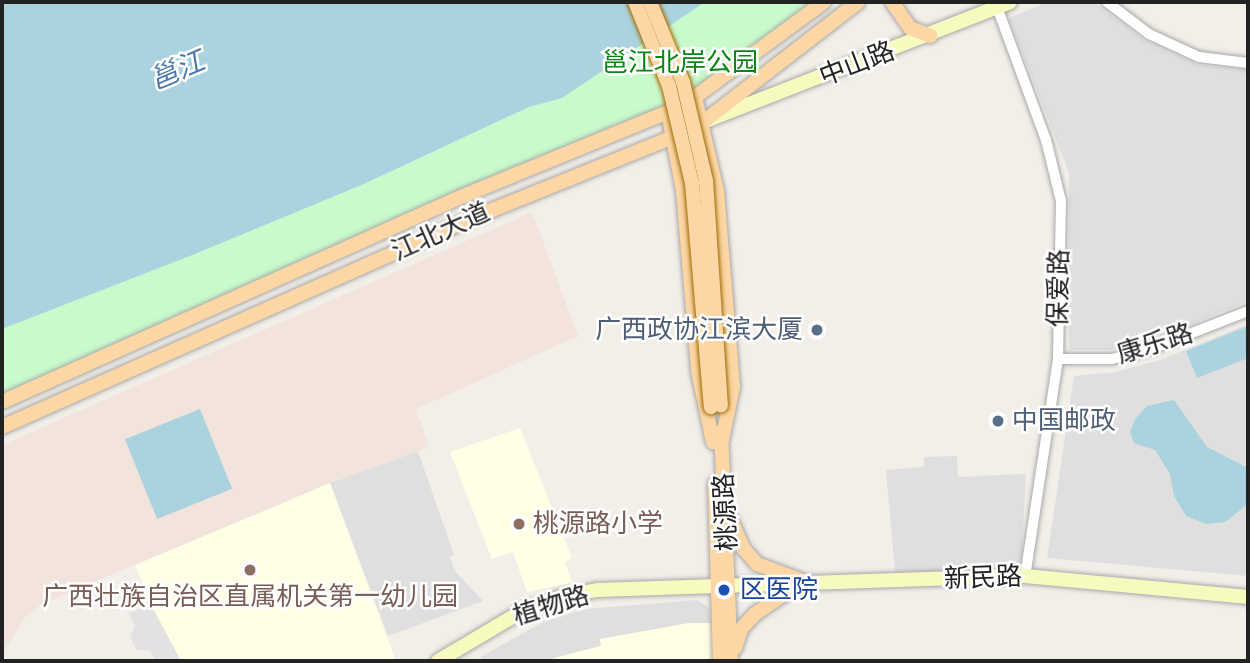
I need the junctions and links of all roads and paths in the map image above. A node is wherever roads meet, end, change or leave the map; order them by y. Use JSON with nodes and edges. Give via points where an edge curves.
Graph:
{"nodes":[{"id":1,"x":635,"y":2,"type":"edge"},
{"id":2,"x":650,"y":2,"type":"edge"},
{"id":3,"x":824,"y":2,"type":"edge"},
{"id":4,"x":858,"y":2,"type":"edge"},
{"id":5,"x":892,"y":2,"type":"edge"},
{"id":6,"x":1107,"y":2,"type":"edge"},
{"id":7,"x":1003,"y":5,"type":"edge"},
{"id":8,"x":930,"y":36,"type":"junction"},
{"id":9,"x":1248,"y":62,"type":"edge"},
{"id":10,"x":695,"y":97,"type":"junction"},
{"id":11,"x":667,"y":111,"type":"junction"},
{"id":12,"x":703,"y":122,"type":"junction"},
{"id":13,"x":673,"y":137,"type":"junction"},
{"id":14,"x":1248,"y":311,"type":"edge"},
{"id":15,"x":1058,"y":359,"type":"junction"},
{"id":16,"x":2,"y":402,"type":"edge"},
{"id":17,"x":716,"y":406,"type":"junction"},
{"id":18,"x":2,"y":427,"type":"edge"},
{"id":19,"x":717,"y":441,"type":"junction"},
{"id":20,"x":725,"y":504,"type":"junction"},
{"id":21,"x":1025,"y":576,"type":"junction"},
{"id":22,"x":803,"y":581,"type":"junction"},
{"id":23,"x":724,"y":584,"type":"junction"},
{"id":24,"x":1248,"y":597,"type":"edge"},
{"id":25,"x":438,"y":661,"type":"edge"},
{"id":26,"x":727,"y":661,"type":"edge"}],
"edges":[{"from":1,"to":17,"type":"main road","bridge":true,"via":[[669,86],[692,183]]},
{"from":2,"to":17,"type":"main road","bridge":true,"via":[[683,82],[706,181]]},
{"from":3,"to":10,"type":"main road","name":"江北大道"},
{"from":4,"to":12,"type":"main road","name":"江北大道"},
{"from":5,"to":8,"type":"main road","via":[[910,28]]},
{"from":6,"to":9,"type":"street","via":[[1149,34],[1199,57]]},
{"from":7,"to":8,"type":"main road","name":"中山路"},
{"from":7,"to":15,"type":"street","name":"保爱路","via":[[1062,201]]},
{"from":8,"to":12,"type":"main road","name":"中山路"},
{"from":10,"to":11,"type":"main road","name":"江北大道"},
{"from":10,"to":12,"type":"main road"},
{"from":11,"to":13,"type":"main road"},
{"from":11,"to":16,"type":"main road","name":"江北大道","via":[[463,196]]},
{"from":12,"to":13,"type":"main road","name":"江北大道"},
{"from":12,"to":19,"type":"main road","via":[[717,191],[733,387]]},
{"from":13,"to":18,"type":"main road","name":"江北大道","via":[[470,219]]},
{"from":13,"to":19,"type":"main road","via":[[683,191],[698,371]]},
{"from":14,"to":15,"type":"street","name":"康乐路","via":[[1151,349],[1112,359]]},
{"from":15,"to":21,"type":"street","name":"保爱路"},
{"from":17,"to":19,"type":"main road","name":"桃源路"},
{"from":19,"to":20,"type":"main road","name":"桃源路"},
{"from":19,"to":23,"type":"main road","name":"桃源路"},
{"from":20,"to":22,"type":"main road","via":[[744,549],[757,564]]},
{"from":20,"to":23,"type":"main road","name":"桃源路"},
{"from":21,"to":22,"type":"main road","name":"新民路"},
{"from":21,"to":24,"type":"main road","name":"新民路"},
{"from":22,"to":23,"type":"main road","name":"新民路"},
{"from":22,"to":26,"type":"main road","via":[[755,614],[741,629]]},
{"from":23,"to":25,"type":"main road","name":"植物路","via":[[561,597],[489,627]]},
{"from":23,"to":26,"type":"main road","name":"桃源路"}]}
